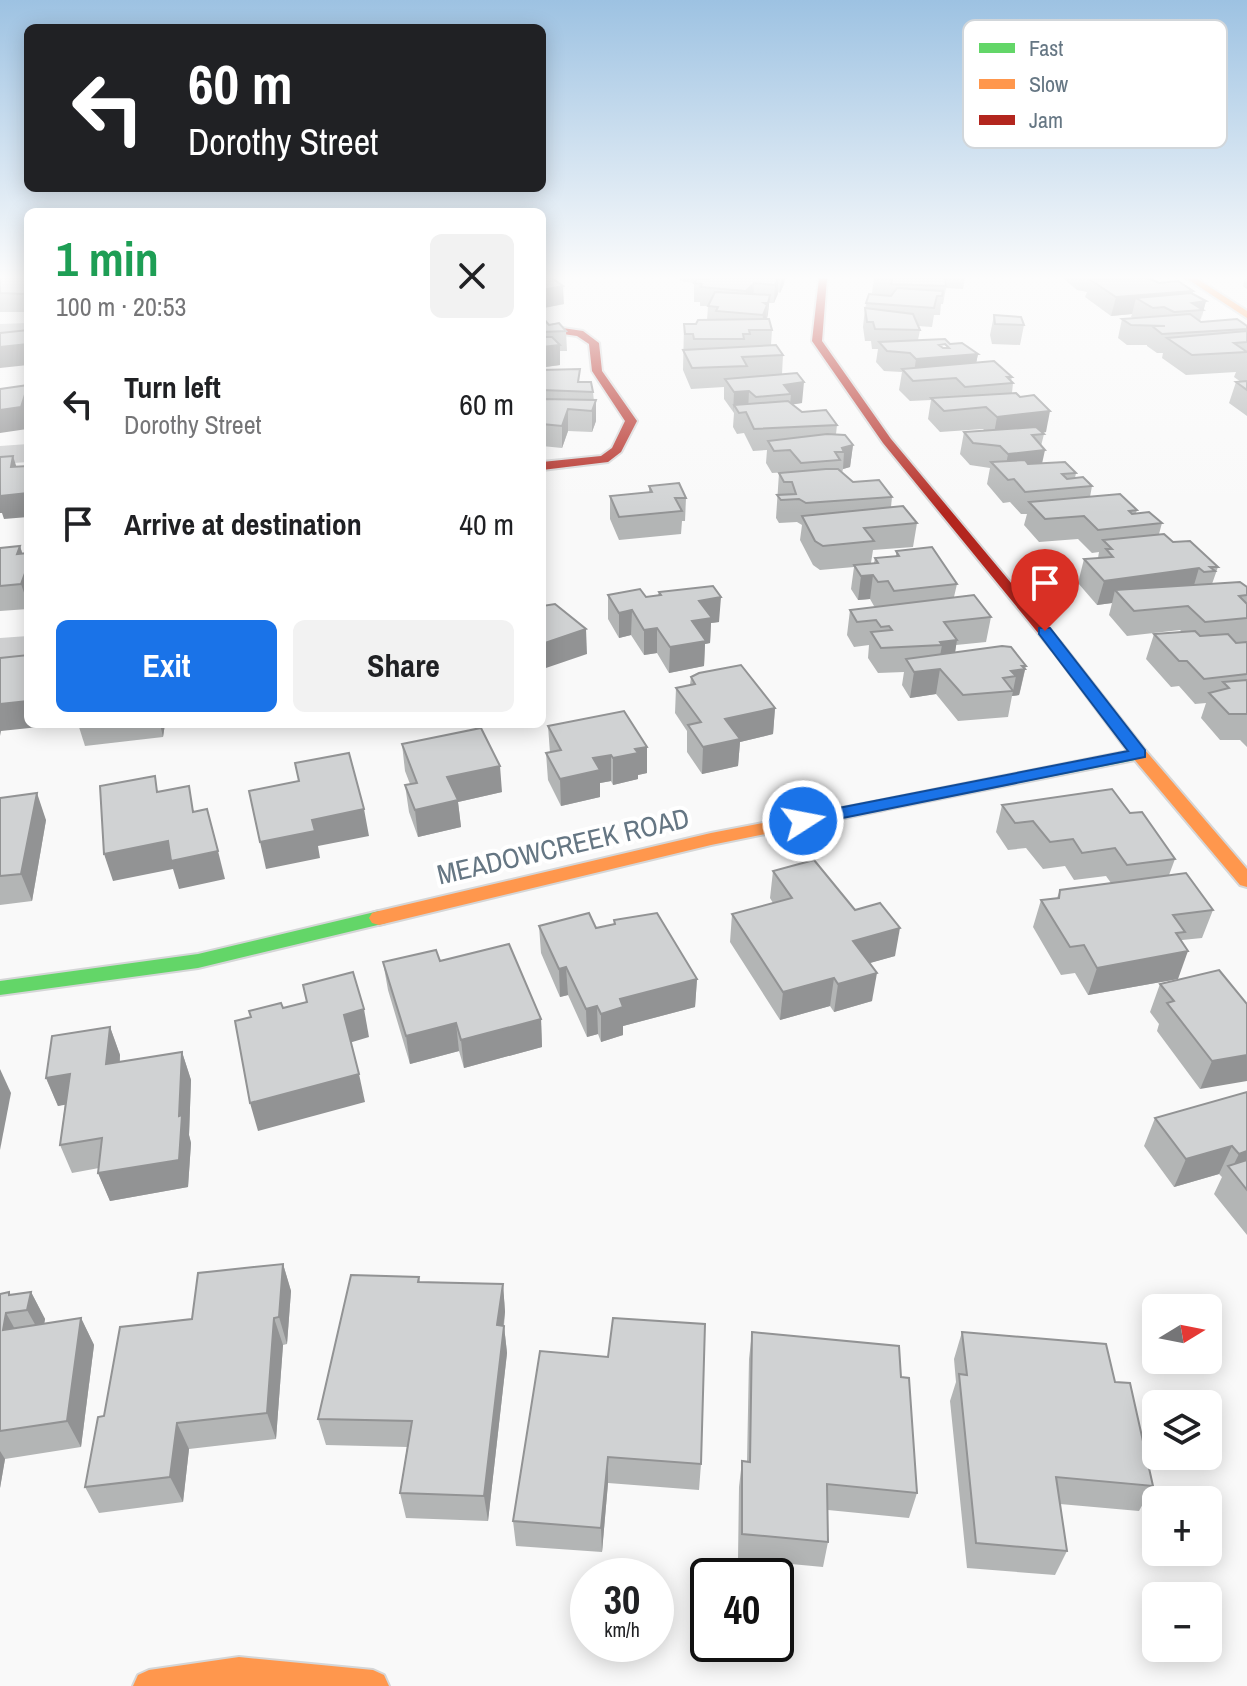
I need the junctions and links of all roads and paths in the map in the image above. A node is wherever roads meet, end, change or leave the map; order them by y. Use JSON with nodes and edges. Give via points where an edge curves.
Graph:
{"nodes":[{"id":1,"x":595,"y":357,"type":"edge"},
{"id":2,"x":828,"y":357,"type":"edge"},
{"id":3,"x":24,"y":453,"type":"edge"},
{"id":4,"x":0,"y":455,"type":"edge"},
{"id":5,"x":546,"y":466,"type":"edge"},
{"id":6,"x":24,"y":647,"type":"edge"},
{"id":7,"x":0,"y":649,"type":"edge"},
{"id":8,"x":1139,"y":754,"type":"junction"},
{"id":9,"x":1247,"y":881,"type":"edge"},
{"id":10,"x":0,"y":988,"type":"edge"},
{"id":11,"x":149,"y":1686,"type":"edge"},
{"id":12,"x":373,"y":1686,"type":"edge"}],
"edges":[{"from":1,"to":5,"type":"street","via":[[597,371],[631,421],[617,450],[604,459]]},
{"from":2,"to":8,"type":"street","via":[[887,441],[1026,607]]},
{"from":3,"to":4,"type":"street"},
{"from":6,"to":7,"type":"street"},
{"from":8,"to":9,"type":"street"},
{"from":8,"to":10,"type":"street","name":"MEADOWCREEK ROAD","via":[[711,839],[198,961]]},
{"from":11,"to":12,"type":"street","via":[[239,1673]]}]}
